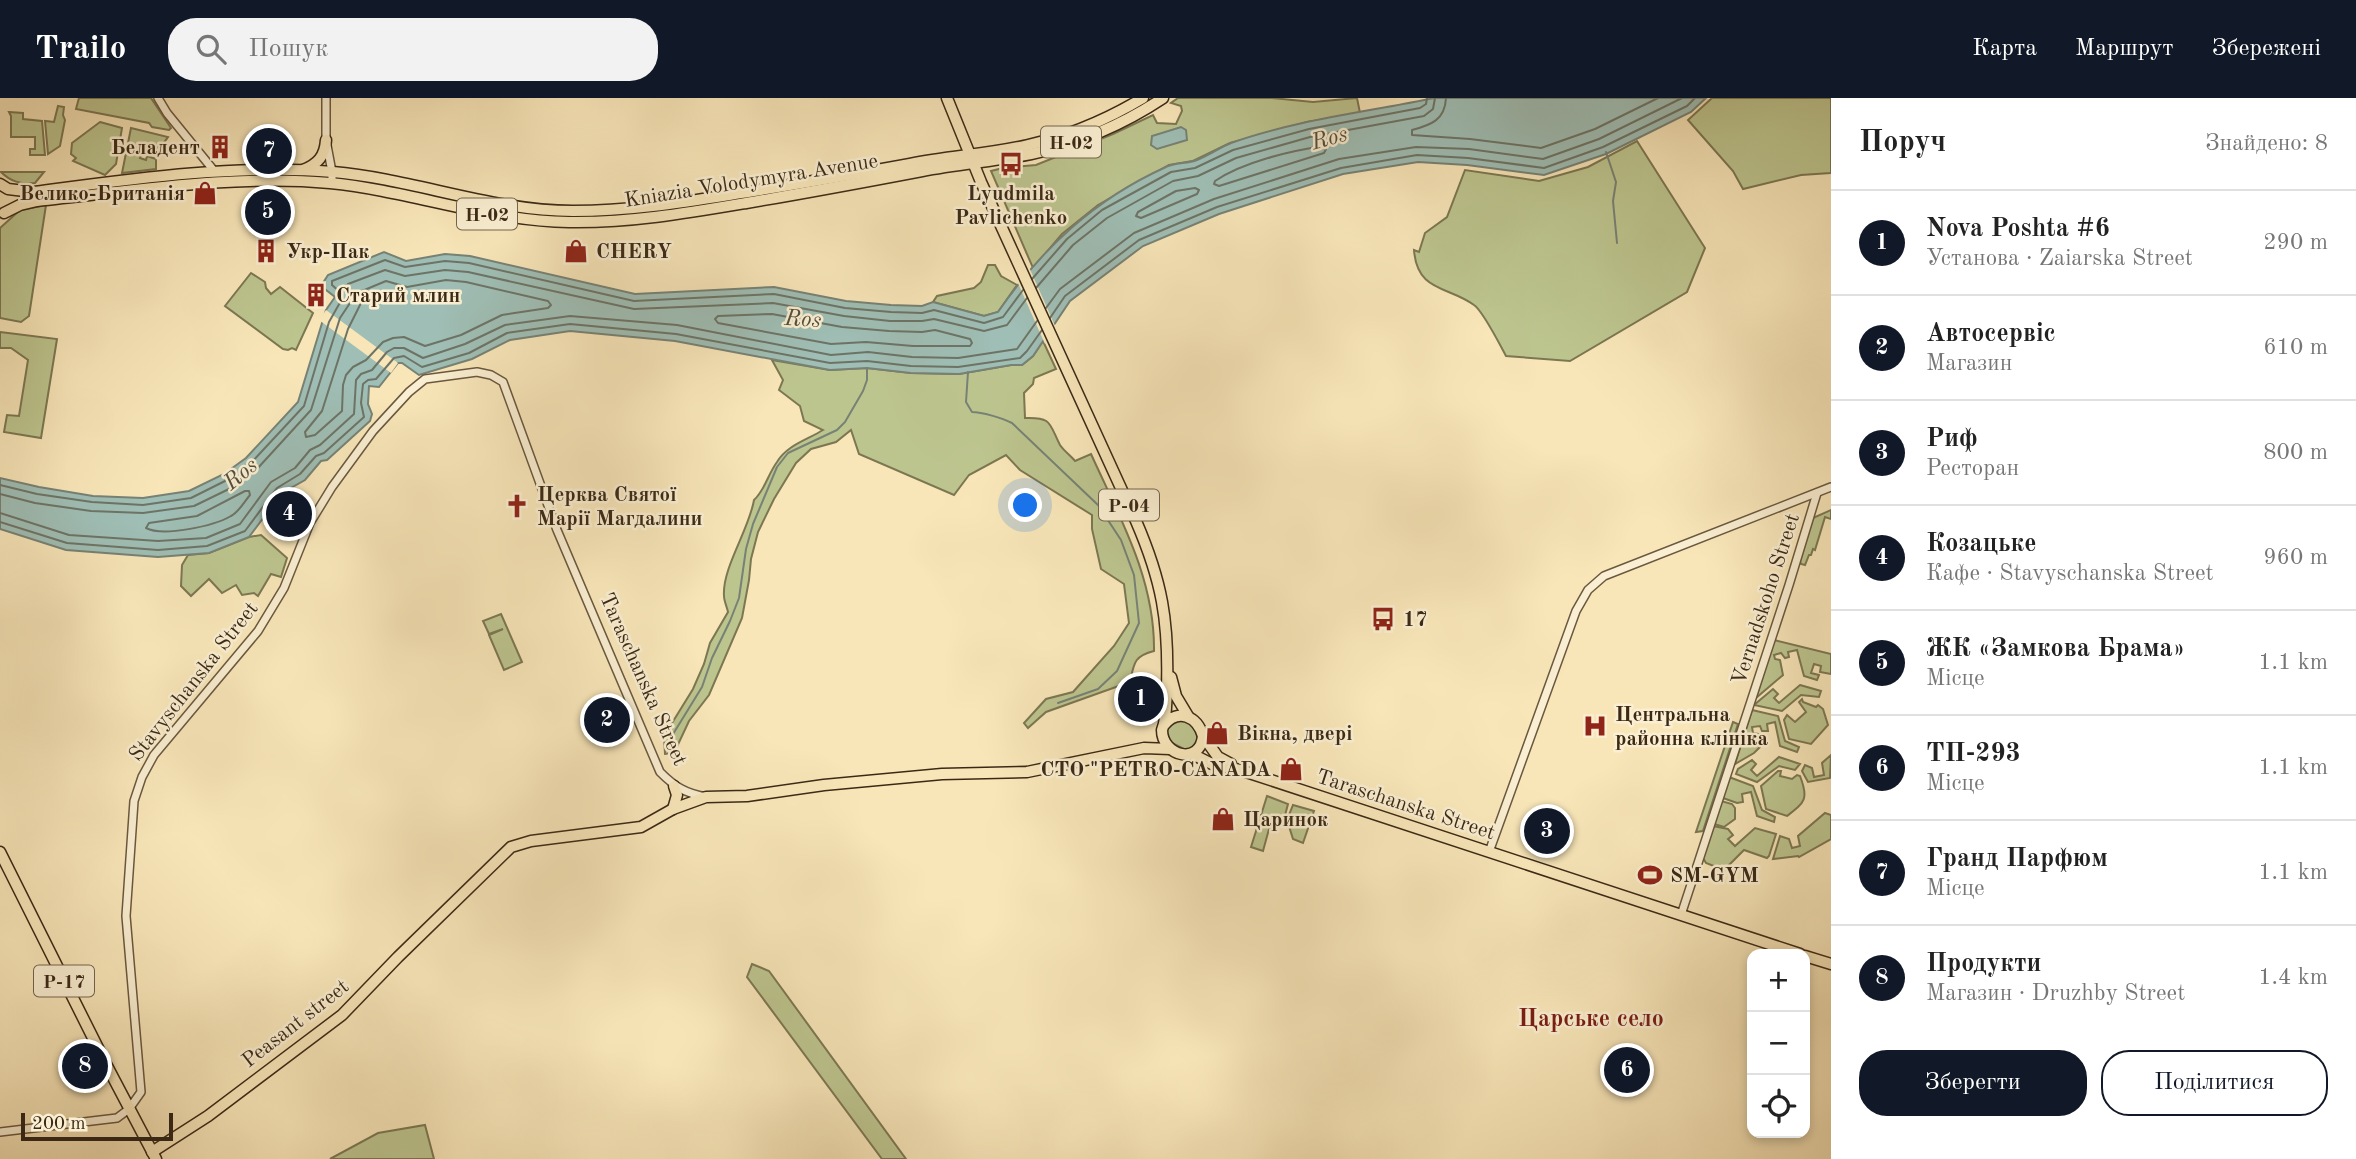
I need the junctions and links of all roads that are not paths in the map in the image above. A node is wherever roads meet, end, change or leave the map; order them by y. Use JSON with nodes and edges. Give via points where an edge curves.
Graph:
{"nodes":[{"id":1,"x":158,"y":98,"type":"edge"},
{"id":2,"x":326,"y":98,"type":"edge"},
{"id":3,"x":947,"y":98,"type":"edge"},
{"id":4,"x":1143,"y":98,"type":"edge"},
{"id":5,"x":1163,"y":98,"type":"edge"},
{"id":6,"x":326,"y":140,"type":"junction"},
{"id":7,"x":970,"y":158,"type":"junction"},
{"id":8,"x":297,"y":171,"type":"junction"},
{"id":9,"x":219,"y":177,"type":"junction"},
{"id":10,"x":332,"y":178,"type":"junction"},
{"id":11,"x":0,"y":184,"type":"edge"},
{"id":12,"x":2,"y":216,"type":"edge"},
{"id":13,"x":417,"y":383,"type":"joint"},
{"id":14,"x":1831,"y":487,"type":"edge"},
{"id":15,"x":1817,"y":493,"type":"junction"},
{"id":16,"x":1168,"y":659,"type":"junction"},
{"id":17,"x":1188,"y":716,"type":"junction"},
{"id":18,"x":1163,"y":728,"type":"junction"},
{"id":19,"x":1203,"y":736,"type":"junction"},
{"id":20,"x":1144,"y":748,"type":"junction"},
{"id":21,"x":1170,"y":749,"type":"junction"},
{"id":22,"x":1192,"y":754,"type":"junction"},
{"id":23,"x":1240,"y":769,"type":"junction"},
{"id":24,"x":674,"y":786,"type":"junction"},
{"id":25,"x":706,"y":797,"type":"junction"},
{"id":26,"x":673,"y":809,"type":"junction"},
{"id":27,"x":0,"y":852,"type":"edge"},
{"id":28,"x":1489,"y":852,"type":"junction"},
{"id":29,"x":1681,"y":915,"type":"junction"},
{"id":30,"x":1784,"y":949,"type":"edge"},
{"id":31,"x":1810,"y":957,"type":"edge"},
{"id":32,"x":1831,"y":964,"type":"edge"},
{"id":33,"x":129,"y":1109,"type":"junction"},
{"id":34,"x":0,"y":1132,"type":"edge"},
{"id":35,"x":154,"y":1156,"type":"edge"}],
"edges":[{"from":1,"to":9,"type":"street"},
{"from":2,"to":6,"type":"street"},
{"from":3,"to":7,"type":"main road"},
{"from":4,"to":7,"type":"main road","name":"Kniazia Volodymyra Avenue","number":"Н-02","via":[[1049,139]]},
{"from":5,"to":7,"type":"main road","name":"Kniazia Volodymyra Avenue","number":"Н-02","via":[[1053,149]]},
{"from":6,"to":8,"type":"main road","via":[[320,160]]},
{"from":6,"to":10,"type":"street"},
{"from":7,"to":10,"type":"main road","name":"Kniazia Volodymyra Avenue","number":"Н-02","via":[[682,214],[569,222],[477,212]]},
{"from":7,"to":16,"type":"main road","number":"Р-04","via":[[1154,566]]},
{"from":8,"to":9,"type":"main road","name":"Kniazia Volodymyra Avenue","number":"Н-02"},
{"from":8,"to":10,"type":"main road","name":"Kniazia Volodymyra Avenue","number":"Н-02"},
{"from":9,"to":10,"type":"main road","name":"Kniazia Volodymyra Avenue","number":"Н-02"},
{"from":9,"to":11,"type":"main road","name":"Kniazia Volodymyra Avenue","number":"Н-02","via":[[18,192]]},
{"from":9,"to":12,"type":"main road","name":"Kniazia Volodymyra Avenue","number":"Н-02","via":[[37,201]]},
{"from":11,"to":12,"type":"main road","via":[[8,197]]},
{"from":13,"to":24,"type":"street","name":"Taraschanska Street","via":[[477,372],[503,382],[557,530],[660,772]]},
{"from":13,"to":33,"type":"street","name":"Stavyschanska Street","via":[[332,487],[258,631],[154,755],[142,777],[135,801],[127,916],[141,1092]]},
{"from":14,"to":15,"type":"street"},
{"from":15,"to":28,"type":"street","via":[[1604,576],[1588,590],[1576,611]]},
{"from":15,"to":29,"type":"street","name":"Vernadskoho Street"},
{"from":16,"to":17,"type":"main road","number":"Р-04","via":[[1175,696]]},
{"from":16,"to":18,"type":"main road","number":"Р-04"},
{"from":17,"to":18,"type":"main road","via":[[1174,716]]},
{"from":17,"to":19,"type":"main road","number":"Р-04"},
{"from":18,"to":20,"type":"main road"},
{"from":18,"to":21,"type":"main road","number":"Р-04","via":[[1163,741]]},
{"from":19,"to":22,"type":"main road"},
{"from":19,"to":23,"type":"main road","name":"Taraschanska Street","number":"Р-04","via":[[1218,757]]},
{"from":20,"to":21,"type":"main road","name":"Taraschanska Street"},
{"from":20,"to":25,"type":"main road","name":"Taraschanska Street","via":[[1027,772],[942,774]]},
{"from":21,"to":22,"type":"main road","number":"Р-04"},
{"from":22,"to":23,"type":"main road","name":"Taraschanska Street","number":"Р-04","via":[[1212,764]]},
{"from":23,"to":28,"type":"main road","name":"Taraschanska Street","number":"Р-04"},
{"from":24,"to":25,"type":"street","name":"Taraschanska Street"},
{"from":24,"to":26,"type":"main road"},
{"from":25,"to":26,"type":"main road"},
{"from":26,"to":35,"type":"main road","name":"Peasant street","via":[[641,827],[511,847],[342,1015]]},
{"from":27,"to":33,"type":"main road","number":"Р-17"},
{"from":28,"to":29,"type":"main road","name":"Taraschanska Street","number":"Р-04"},
{"from":29,"to":30,"type":"main road","name":"Taraschanska Street","number":"Р-04"},
{"from":31,"to":32,"type":"main road","name":"Taraschanska Street","number":"Р-04"},
{"from":33,"to":34,"type":"street","via":[[117,1118]]},
{"from":33,"to":35,"type":"main road","number":"Р-17"}]}
